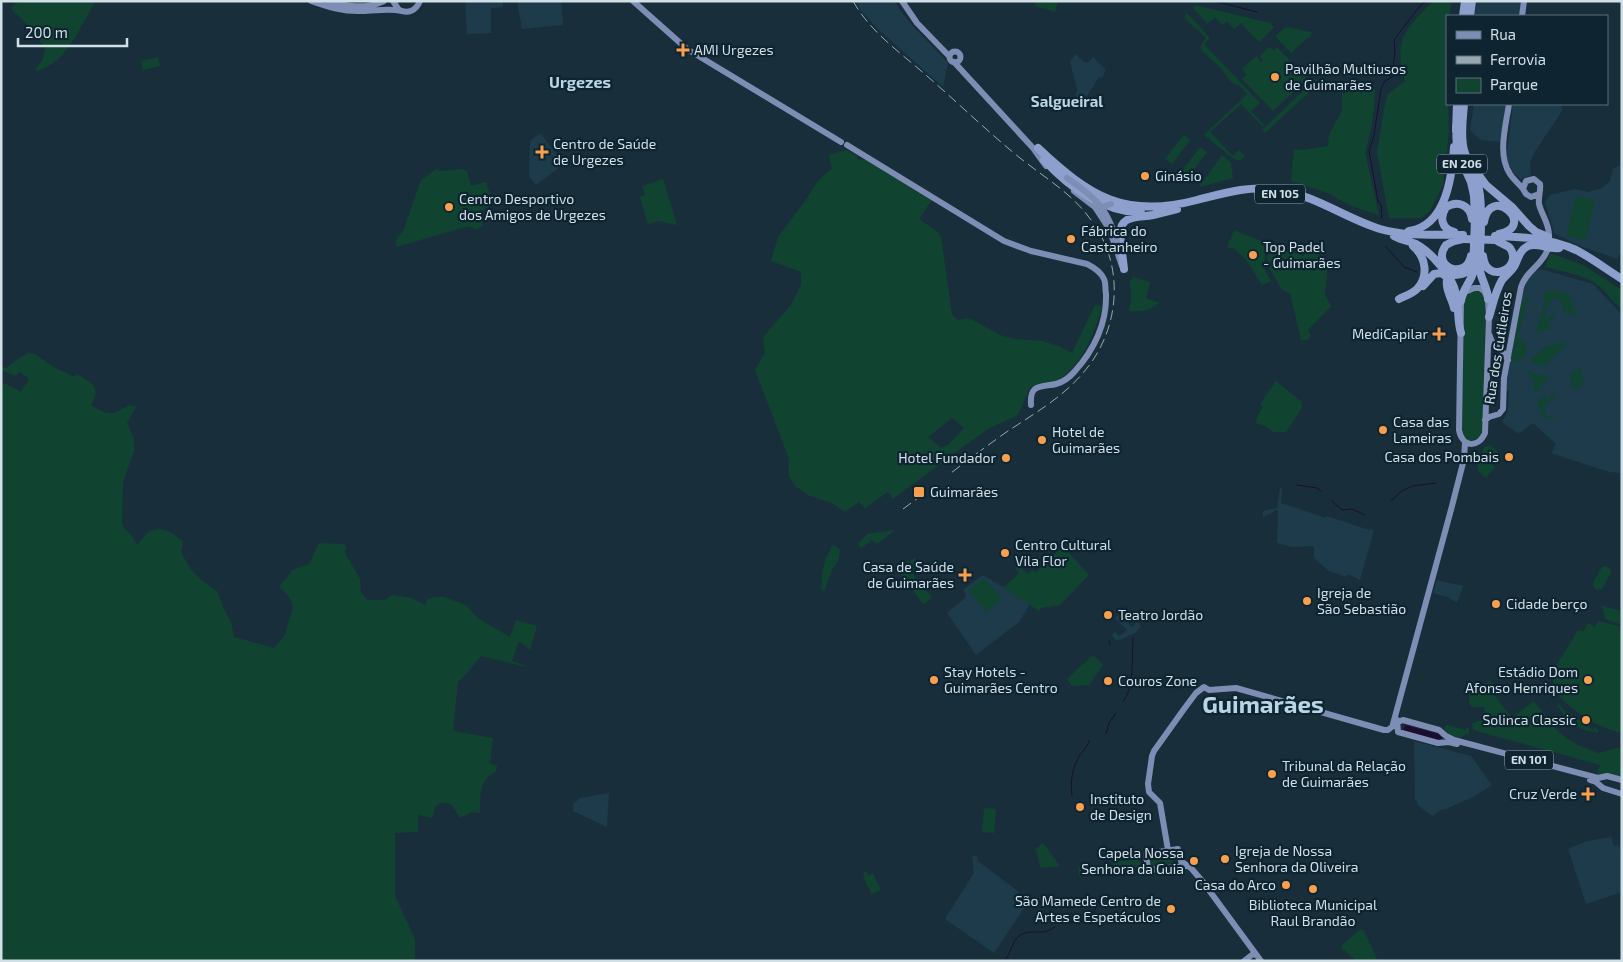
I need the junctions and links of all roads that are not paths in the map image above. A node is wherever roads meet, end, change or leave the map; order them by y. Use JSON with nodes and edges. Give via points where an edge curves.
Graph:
{"nodes":[{"id":1,"x":311,"y":1,"type":"edge"},
{"id":2,"x":328,"y":1,"type":"edge"},
{"id":3,"x":384,"y":1,"type":"edge"},
{"id":4,"x":393,"y":1,"type":"edge"},
{"id":5,"x":420,"y":1,"type":"edge"},
{"id":6,"x":633,"y":1,"type":"edge"},
{"id":7,"x":902,"y":1,"type":"edge"},
{"id":8,"x":1464,"y":1,"type":"edge"},
{"id":9,"x":1472,"y":1,"type":"edge"},
{"id":10,"x":1524,"y":1,"type":"edge"},
{"id":11,"x":402,"y":12,"type":"junction"},
{"id":12,"x":1463,"y":15,"type":"edge"},
{"id":13,"x":1470,"y":15,"type":"edge"},
{"id":14,"x":1522,"y":15,"type":"edge"},
{"id":15,"x":951,"y":54,"type":"junction"},
{"id":16,"x":956,"y":62,"type":"junction"},
{"id":17,"x":1457,"y":105,"type":"edge"},
{"id":18,"x":1464,"y":105,"type":"edge"},
{"id":19,"x":1509,"y":105,"type":"edge"},
{"id":20,"x":1456,"y":126,"type":"junction"},
{"id":21,"x":1036,"y":148,"type":"junction"},
{"id":22,"x":1472,"y":167,"type":"junction"},
{"id":23,"x":1514,"y":178,"type":"junction"},
{"id":24,"x":1526,"y":181,"type":"junction"},
{"id":25,"x":1523,"y":189,"type":"junction"},
{"id":26,"x":1538,"y":194,"type":"junction"},
{"id":27,"x":1528,"y":196,"type":"junction"},
{"id":28,"x":1159,"y":210,"type":"junction"},
{"id":29,"x":1542,"y":212,"type":"junction"},
{"id":30,"x":1110,"y":230,"type":"junction"},
{"id":31,"x":1478,"y":230,"type":"junction"},
{"id":32,"x":1549,"y":235,"type":"dead end"},
{"id":33,"x":1396,"y":236,"type":"junction"},
{"id":34,"x":1463,"y":237,"type":"junction"},
{"id":35,"x":1496,"y":238,"type":"junction"},
{"id":36,"x":1559,"y":246,"type":"junction"},
{"id":37,"x":1547,"y":251,"type":"dead end"},
{"id":38,"x":1475,"y":253,"type":"junction"},
{"id":39,"x":1124,"y":269,"type":"junction"},
{"id":40,"x":1622,"y":279,"type":"edge"},
{"id":41,"x":1622,"y":284,"type":"edge"},
{"id":42,"x":1456,"y":292,"type":"junction"},
{"id":43,"x":1410,"y":297,"type":"dead end"},
{"id":44,"x":1399,"y":299,"type":"dead end"},
{"id":45,"x":1488,"y":299,"type":"junction"},
{"id":46,"x":1461,"y":300,"type":"junction"},
{"id":47,"x":1454,"y":309,"type":"dead end"},
{"id":48,"x":1489,"y":317,"type":"junction"},
{"id":49,"x":1488,"y":328,"type":"junction"},
{"id":50,"x":1461,"y":333,"type":"junction"},
{"id":51,"x":1512,"y":337,"type":"junction"},
{"id":52,"x":1497,"y":347,"type":"junction"},
{"id":53,"x":1504,"y":353,"type":"junction"},
{"id":54,"x":1508,"y":360,"type":"junction"},
{"id":55,"x":1504,"y":378,"type":"junction"},
{"id":56,"x":1031,"y":405,"type":"dead end"},
{"id":57,"x":1485,"y":420,"type":"junction"},
{"id":58,"x":1466,"y":442,"type":"junction"},
{"id":59,"x":1396,"y":720,"type":"junction"},
{"id":60,"x":1446,"y":736,"type":"junction"},
{"id":61,"x":1442,"y":743,"type":"junction"},
{"id":62,"x":1604,"y":777,"type":"junction"},
{"id":63,"x":1622,"y":780,"type":"edge"},
{"id":64,"x":1601,"y":786,"type":"junction"},
{"id":65,"x":1622,"y":794,"type":"edge"},
{"id":66,"x":1168,"y":850,"type":"junction"},
{"id":67,"x":1183,"y":864,"type":"junction"},
{"id":68,"x":1253,"y":953,"type":"junction"},
{"id":69,"x":1244,"y":961,"type":"edge"},
{"id":70,"x":1261,"y":961,"type":"edge"}],
"edges":[{"from":1,"to":11,"type":"main road","via":[[345,10],[391,9]]},
{"from":2,"to":3,"type":"main road","via":[[368,6]]},
{"from":4,"to":11,"type":"main road"},
{"from":5,"to":11,"type":"main road","via":[[417,8]]},
{"from":6,"to":56,"type":"main road","via":[[687,49],[1004,241],[1087,264],[1104,278],[1106,303],[1103,324],[1094,344],[1067,379],[1033,390]]},
{"from":7,"to":15,"type":"main road","number":"EN 105","via":[[917,23]]},
{"from":8,"to":12,"type":"highway"},
{"from":9,"to":13,"type":"highway"},
{"from":10,"to":14,"type":"main road"},
{"from":15,"to":16,"type":"main road","number":"EN 105","via":[[951,61]]},
{"from":15,"to":16,"type":"main road","number":"EN 105","via":[[956,51],[961,56]]},
{"from":16,"to":21,"type":"main road","number":"EN 105"},
{"from":17,"to":20,"type":"highway","number":"EN 206"},
{"from":18,"to":22,"type":"highway","number":"EN 206","via":[[1462,141]]},
{"from":19,"to":23,"type":"main road","via":[[1503,145],[1505,165]]},
{"from":20,"to":31,"type":"highway","number":"EN 206","via":[[1456,146],[1473,189]]},
{"from":20,"to":33,"type":"highway","via":[[1450,177],[1440,208],[1421,228]]},
{"from":21,"to":28,"type":"highway","number":"EN 105","via":[[1064,180],[1095,201],[1124,211]]},
{"from":21,"to":30,"type":"main road","via":[[1037,154],[1055,175],[1094,207]]},
{"from":21,"to":39,"type":"main road","bridge":true,"via":[[1101,206],[1112,224]]},
{"from":22,"to":31,"type":"highway","number":"EN 206","via":[[1480,194]]},
{"from":22,"to":36,"type":"highway","via":[[1486,186],[1512,206],[1529,226]]},
{"from":23,"to":24,"type":"main road"},
{"from":23,"to":25,"type":"main road"},
{"from":24,"to":25,"type":"main road"},
{"from":24,"to":26,"type":"main road","via":[[1534,179],[1539,182],[1541,189]]},
{"from":25,"to":27,"type":"main road"},
{"from":26,"to":27,"type":"main road"},
{"from":26,"to":29,"type":"main road"},
{"from":27,"to":29,"type":"main road"},
{"from":28,"to":30,"type":"main road","bridge":true,"via":[[1105,206],[1102,212]]},
{"from":28,"to":33,"type":"highway","number":"EN 105","via":[[1238,193],[1262,192],[1294,197],[1373,230]]},
{"from":28,"to":39,"type":"highway","via":[[1130,218],[1121,225]]},
{"from":29,"to":32,"type":"main road"},
{"from":30,"to":39,"type":"main road"},
{"from":31,"to":34,"type":"highway","via":[[1472,226],[1468,208],[1449,205],[1442,214],[1443,225]]},
{"from":31,"to":35,"type":"highway","via":[[1484,227],[1488,210],[1504,207],[1512,213],[1514,226]]},
{"from":31,"to":38,"type":"highway","number":"EN 206"},
{"from":33,"to":34,"type":"highway","number":"EN 105"},
{"from":33,"to":42,"type":"highway","via":[[1416,244],[1428,254],[1447,273]]},
{"from":33,"to":44,"type":"highway","via":[[1418,250],[1425,269],[1417,289]]},
{"from":34,"to":35,"type":"highway","number":"EN 105","bridge":true},
{"from":34,"to":38,"type":"highway","via":[[1446,245],[1442,251],[1443,261],[1450,268],[1459,269]]},
{"from":35,"to":36,"type":"highway","number":"EN 105"},
{"from":35,"to":38,"type":"highway","via":[[1512,253],[1511,264],[1504,271],[1489,269],[1483,252]]},
{"from":36,"to":40,"type":"highway","number":"EN 105","via":[[1582,254]]},
{"from":36,"to":41,"type":"highway","number":"EN 105"},
{"from":36,"to":48,"type":"highway","via":[[1554,249],[1535,245],[1524,249],[1497,290]]},
{"from":37,"to":51,"type":"main road","name":"Rua dos Cutileiros","via":[[1522,284]]},
{"from":38,"to":45,"type":"highway","number":"EN 206"},
{"from":38,"to":46,"type":"highway","number":"EN 206","via":[[1472,275]]},
{"from":38,"to":47,"type":"highway","via":[[1466,273],[1450,277],[1446,288]]},
{"from":42,"to":43,"type":"highway","via":[[1446,275],[1436,273]]},
{"from":42,"to":50,"type":"highway"},
{"from":45,"to":46,"type":"main road","via":[[1482,290],[1474,288],[1465,292]]},
{"from":45,"to":48,"type":"main road"},
{"from":46,"to":50,"type":"main road"},
{"from":48,"to":49,"type":"main road"},
{"from":49,"to":52,"type":"main road","via":[[1490,339]]},
{"from":49,"to":57,"type":"main road"},
{"from":50,"to":58,"type":"main road","via":[[1460,430]]},
{"from":51,"to":52,"type":"main road","via":[[1505,346]]},
{"from":51,"to":54,"type":"main road","name":"Rua dos Cutileiros"},
{"from":52,"to":53,"type":"main road"},
{"from":53,"to":54,"type":"main road"},
{"from":53,"to":55,"type":"main road"},
{"from":54,"to":55,"type":"main road","name":"Rua dos Cutileiros"},
{"from":55,"to":57,"type":"main road","name":"Rua dos Cutileiros","via":[[1503,409]]},
{"from":57,"to":58,"type":"main road","via":[[1485,434],[1481,440],[1474,444]]},
{"from":58,"to":59,"type":"main road"},
{"from":59,"to":60,"type":"main road","number":"EN 101","via":[[1440,730]]},
{"from":59,"to":61,"type":"main road","number":"EN 101","via":[[1398,732]]},
{"from":59,"to":66,"type":"main road","number":"EN 101","via":[[1390,729],[1384,730],[1245,690],[1209,690],[1204,687],[1196,693],[1152,756],[1148,792],[1160,803]]},
{"from":60,"to":61,"type":"main road"},
{"from":60,"to":62,"type":"main road","number":"EN 101","via":[[1593,777]]},
{"from":61,"to":64,"type":"main road","number":"EN 101","via":[[1453,743]]},
{"from":62,"to":63,"type":"main road","number":"EN 101"},
{"from":62,"to":64,"type":"main road"},
{"from":64,"to":65,"type":"main road","number":"EN 101"},
{"from":66,"to":67,"type":"main road","via":[[1178,849]]},
{"from":66,"to":67,"type":"main road","via":[[1146,854],[1148,870]]},
{"from":67,"to":68,"type":"main road","via":[[1203,882]]},
{"from":68,"to":69,"type":"main road"},
{"from":68,"to":70,"type":"main road"}]}
